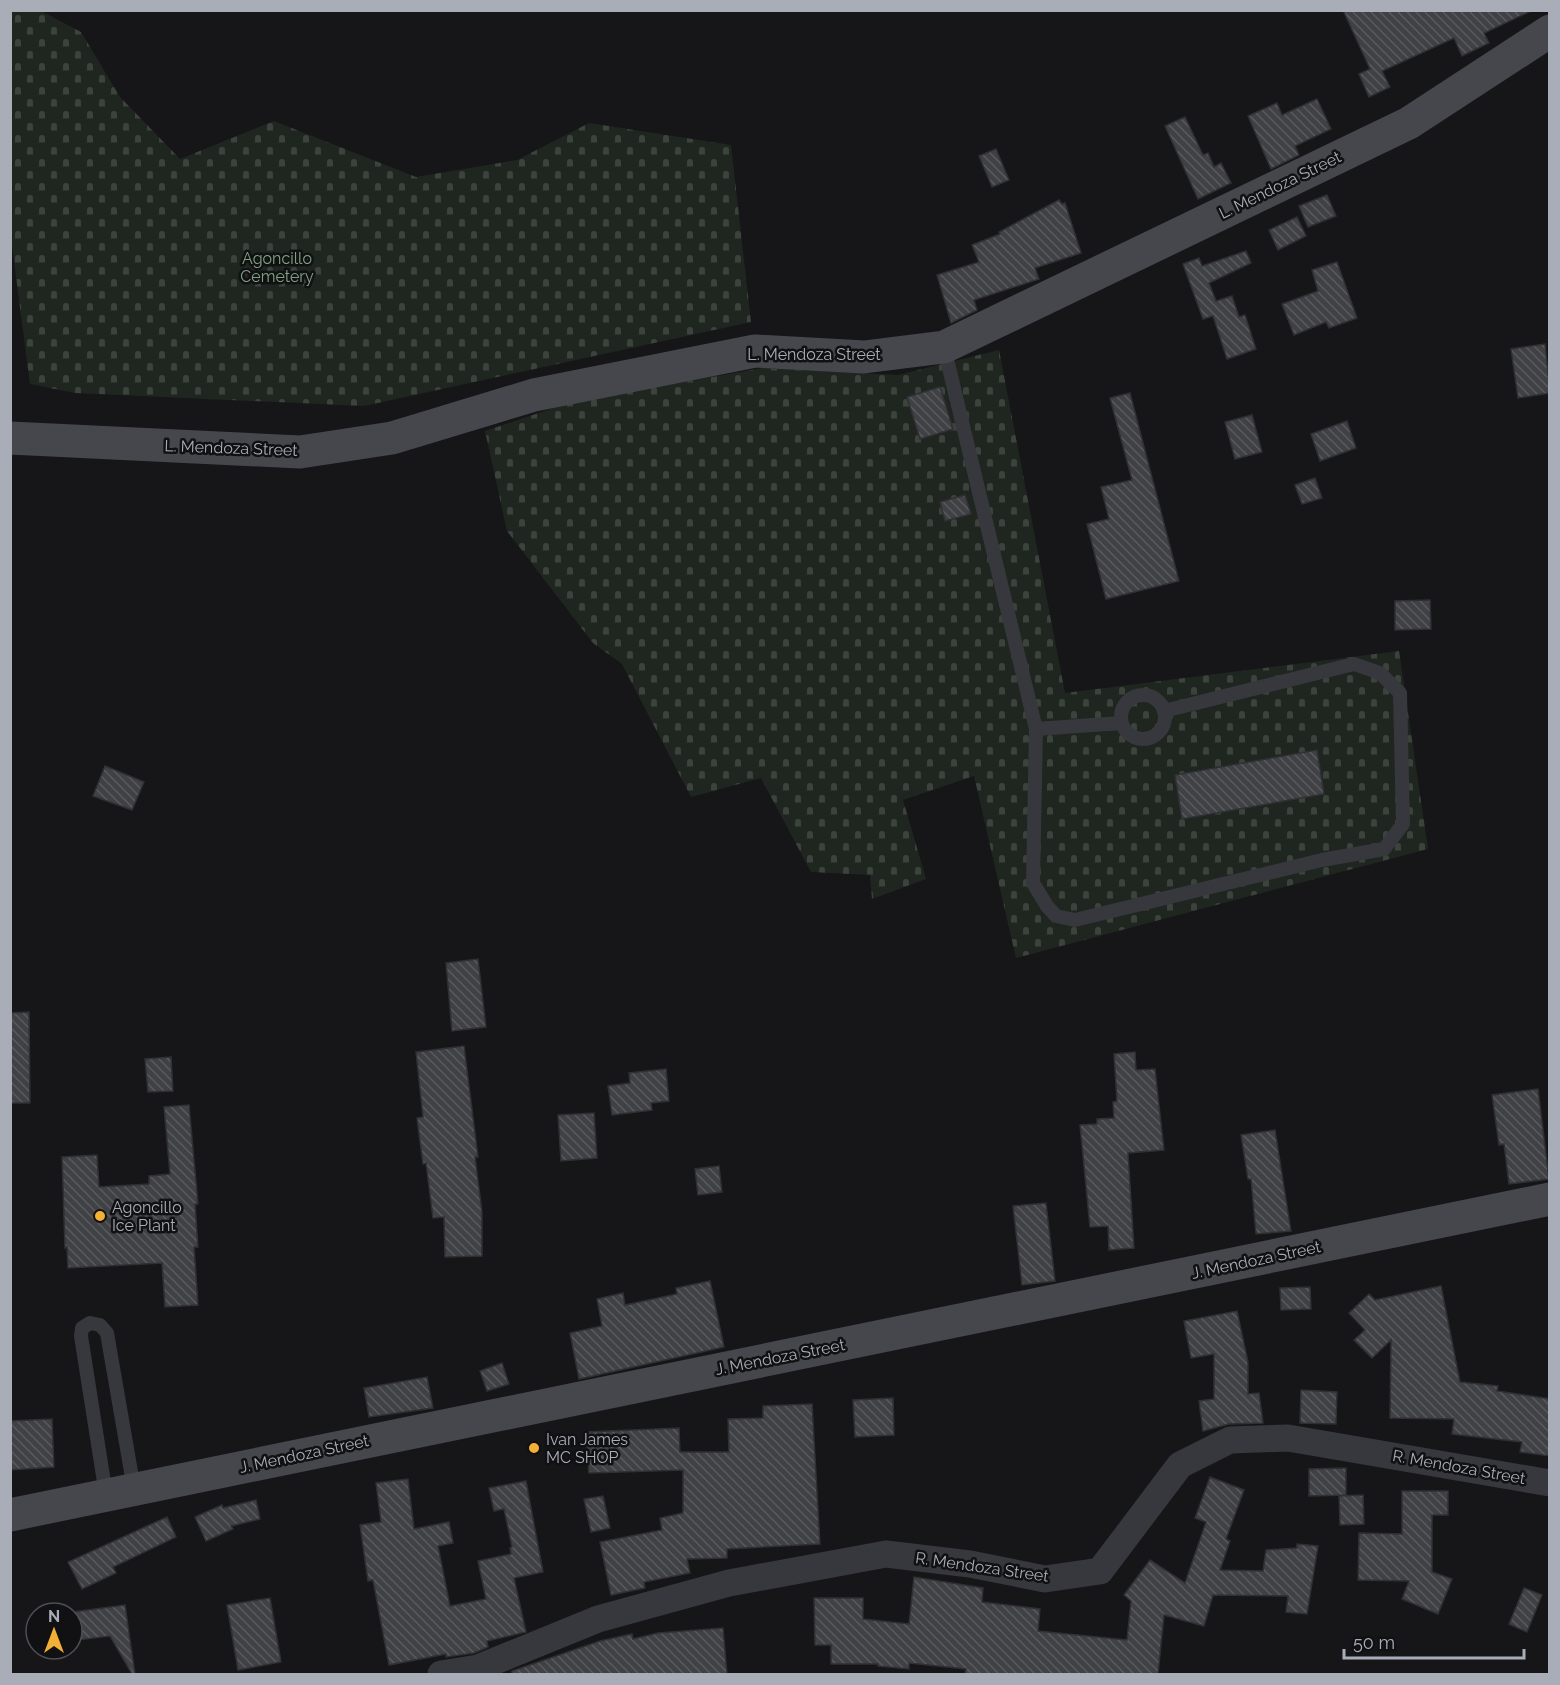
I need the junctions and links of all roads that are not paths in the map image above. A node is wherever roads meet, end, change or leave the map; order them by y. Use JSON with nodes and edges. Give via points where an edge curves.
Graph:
{"nodes":[{"id":1,"x":1550,"y":31,"type":"edge"},
{"id":2,"x":944,"y":347,"type":"junction"},
{"id":3,"x":10,"y":438,"type":"edge"},
{"id":4,"x":1164,"y":711,"type":"junction"},
{"id":5,"x":1121,"y":723,"type":"junction"},
{"id":6,"x":1036,"y":729,"type":"junction"},
{"id":7,"x":1550,"y":1199,"type":"edge"},
{"id":8,"x":1550,"y":1483,"type":"edge"},
{"id":9,"x":120,"y":1492,"type":"junction"},
{"id":10,"x":10,"y":1515,"type":"edge"},
{"id":11,"x":441,"y":1674,"type":"edge"}],
"edges":[{"from":1,"to":2,"type":"street","name":"L. Mendoza Street","via":[[1409,123]]},
{"from":2,"to":3,"type":"street","name":"L. Mendoza Street","via":[[864,357],[755,351],[534,395],[392,438],[300,452]]},
{"from":2,"to":6,"type":"lane"},
{"from":4,"to":5,"type":"lane","via":[[1164,724],[1155,736],[1142,739],[1128,734]]},
{"from":4,"to":5,"type":"lane","via":[[1157,699],[1143,694],[1130,698],[1121,709]]},
{"from":4,"to":6,"type":"lane","via":[[1354,664],[1380,673],[1400,693],[1403,824],[1384,849],[1322,860],[1075,921],[1056,916],[1033,883]]},
{"from":5,"to":6,"type":"lane"},
{"from":7,"to":9,"type":"street","name":"J. Mendoza Street"},
{"from":8,"to":11,"type":"street","name":"R. Mendoza Street","via":[[1288,1438],[1230,1440],[1180,1465],[1100,1571],[1046,1579],[970,1564],[886,1554],[729,1583],[598,1618],[478,1668]]},
{"from":9,"to":9,"type":"lane","via":[[81,1336],[82,1328],[90,1323],[100,1325],[107,1333]]},
{"from":9,"to":10,"type":"street","name":"J. Mendoza Street"}]}
